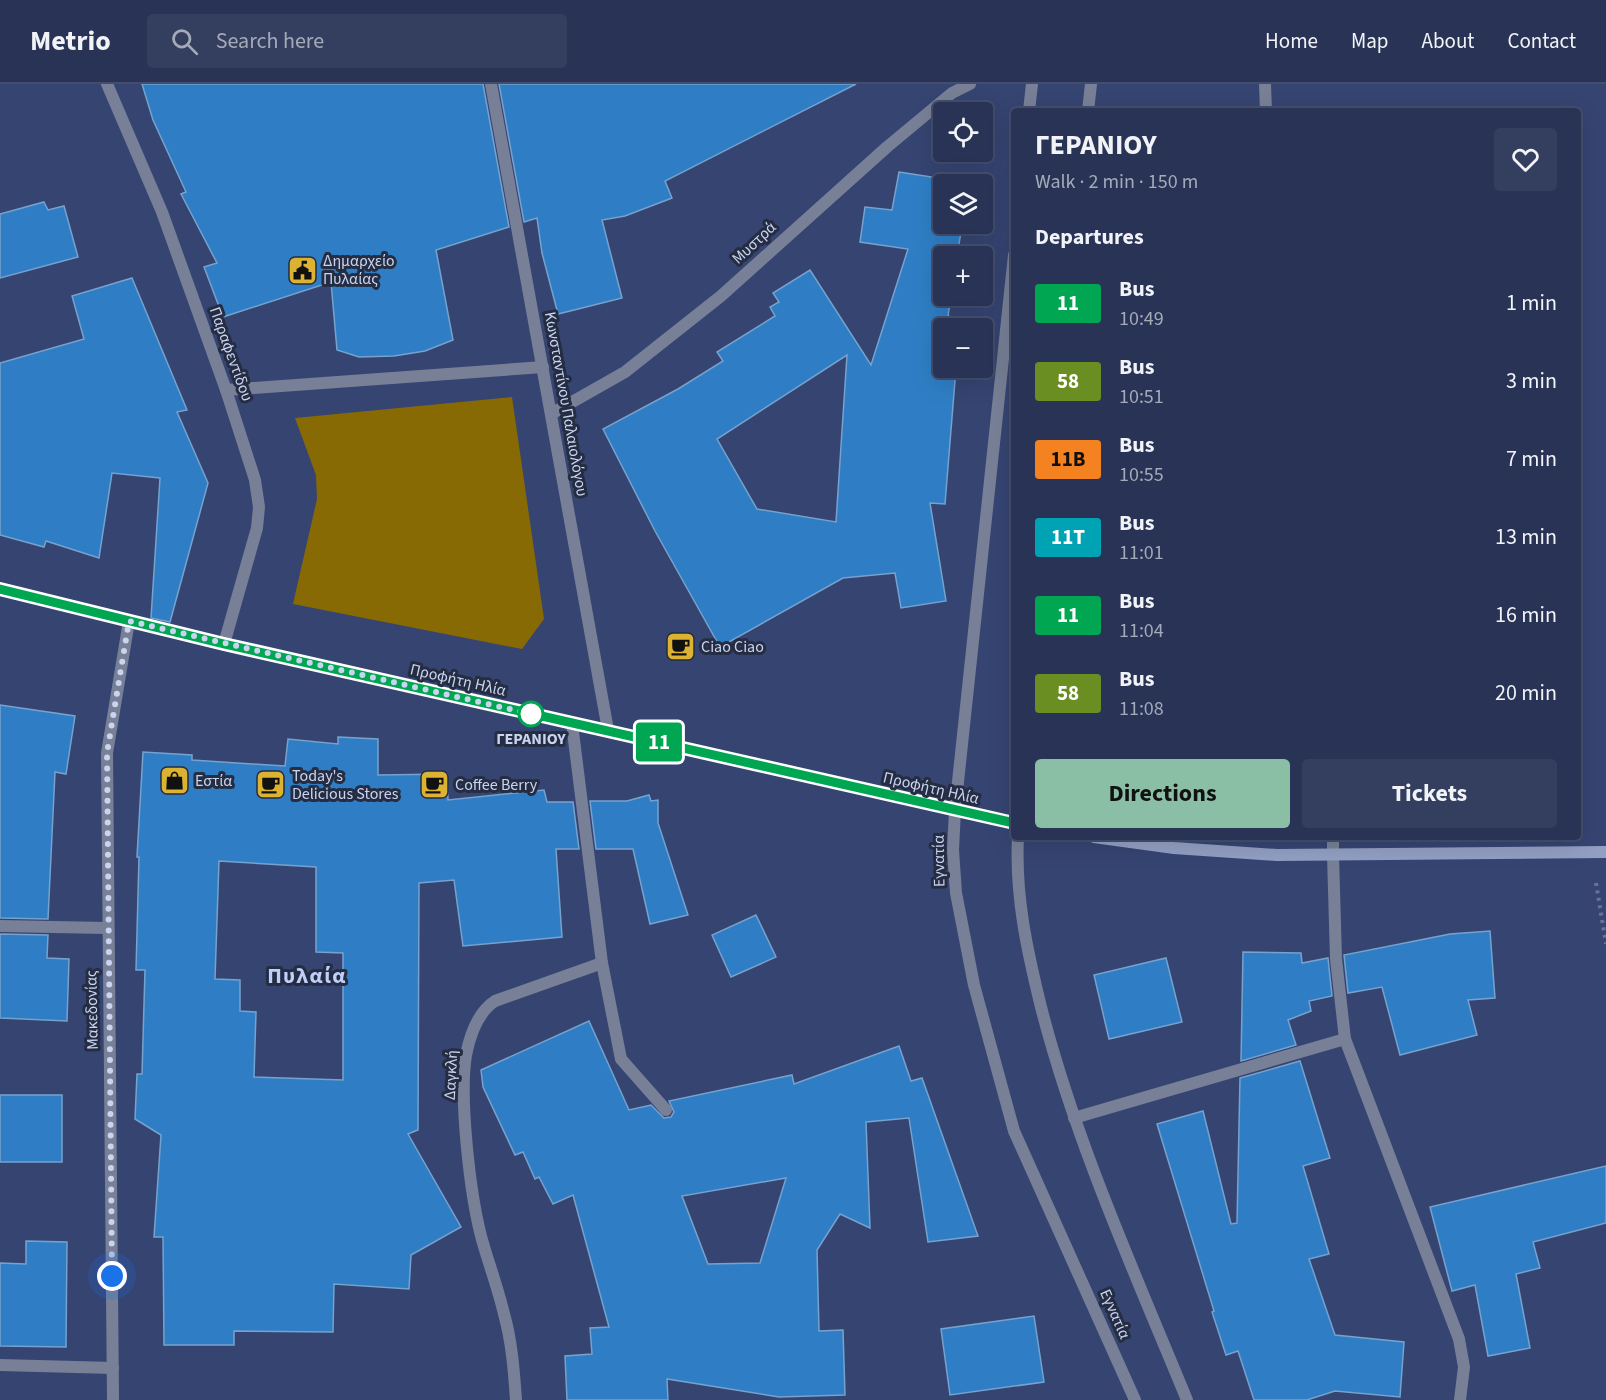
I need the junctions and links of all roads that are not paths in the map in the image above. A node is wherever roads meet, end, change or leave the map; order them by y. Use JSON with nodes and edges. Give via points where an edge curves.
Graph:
{"nodes":[{"id":1,"x":107,"y":84,"type":"edge"},
{"id":2,"x":491,"y":84,"type":"edge"},
{"id":3,"x":969,"y":84,"type":"edge"},
{"id":4,"x":1032,"y":84,"type":"edge"},
{"id":5,"x":1090,"y":84,"type":"edge"},
{"id":6,"x":1265,"y":84,"type":"edge"},
{"id":7,"x":1029,"y":108,"type":"edge"},
{"id":8,"x":1088,"y":108,"type":"edge"},
{"id":9,"x":1266,"y":108,"type":"edge"},
{"id":10,"x":1011,"y":283,"type":"edge"},
{"id":11,"x":543,"y":367,"type":"junction"},
{"id":12,"x":226,"y":390,"type":"junction"},
{"id":13,"x":551,"y":414,"type":"junction"},
{"id":14,"x":0,"y":589,"type":"edge"},
{"id":15,"x":129,"y":621,"type":"junction"},
{"id":16,"x":224,"y":644,"type":"junction"},
{"id":17,"x":573,"y":723,"type":"junction"},
{"id":18,"x":608,"y":730,"type":"junction"},
{"id":19,"x":955,"y":810,"type":"junction"},
{"id":20,"x":1011,"y":822,"type":"edge"},
{"id":21,"x":1018,"y":840,"type":"edge"},
{"id":22,"x":1119,"y":840,"type":"edge"},
{"id":23,"x":1333,"y":840,"type":"edge"},
{"id":24,"x":1606,"y":852,"type":"edge"},
{"id":25,"x":1333,"y":855,"type":"junction"},
{"id":26,"x":0,"y":926,"type":"edge"},
{"id":27,"x":107,"y":928,"type":"junction"},
{"id":28,"x":602,"y":963,"type":"junction"},
{"id":29,"x":1345,"y":1039,"type":"junction"},
{"id":30,"x":666,"y":1110,"type":"dead end"},
{"id":31,"x":1074,"y":1118,"type":"junction"},
{"id":32,"x":0,"y":1365,"type":"edge"},
{"id":33,"x":113,"y":1368,"type":"junction"},
{"id":34,"x":112,"y":1400,"type":"edge"},
{"id":35,"x":516,"y":1400,"type":"edge"},
{"id":36,"x":1135,"y":1400,"type":"edge"},
{"id":37,"x":1187,"y":1400,"type":"edge"},
{"id":38,"x":1460,"y":1400,"type":"edge"}],
"edges":[{"from":1,"to":12,"type":"street","name":"Παραφεντίδου","via":[[162,212]]},
{"from":2,"to":11,"type":"street","name":"Κωνσταντίνου Παλαιολόγου"},
{"from":3,"to":13,"type":"street","name":"Μυστρά","via":[[952,93],[895,140],[721,297],[626,372]]},
{"from":4,"to":7,"type":"street"},
{"from":5,"to":8,"type":"street"},
{"from":6,"to":9,"type":"street"},
{"from":10,"to":19,"type":"street","name":"Εγνατία"},
{"from":11,"to":12,"type":"street"},
{"from":11,"to":13,"type":"street","name":"Κωνσταντίνου Παλαιολόγου"},
{"from":12,"to":16,"type":"street","name":"Παραφεντίδου","via":[[252,465],[259,507],[257,528]]},
{"from":13,"to":18,"type":"street","name":"Κωνσταντίνου Παλαιολόγου"},
{"from":14,"to":15,"type":"main road","name":"Προφήτη Ηλία"},
{"from":15,"to":16,"type":"main road","name":"Προφήτη Ηλία"},
{"from":15,"to":27,"type":"street","name":"Μακεδονίας","via":[[107,753]]},
{"from":16,"to":17,"type":"main road","name":"Προφήτη Ηλία"},
{"from":17,"to":18,"type":"main road","name":"Προφήτη Ηλία"},
{"from":17,"to":28,"type":"street"},
{"from":18,"to":19,"type":"main road","name":"Προφήτη Ηλία"},
{"from":19,"to":20,"type":"main road","name":"Προφήτη Ηλία"},
{"from":19,"to":36,"type":"street","name":"Εγνατία","via":[[956,893],[974,985],[1014,1131]]},
{"from":21,"to":31,"type":"street","name":"Εγνατία","via":[[1017,888],[1025,940],[1048,1035]]},
{"from":22,"to":25,"type":"main road","via":[[1202,850]]},
{"from":23,"to":25,"type":"street"},
{"from":24,"to":25,"type":"main road"},
{"from":25,"to":29,"type":"street","via":[[1336,959]]},
{"from":26,"to":27,"type":"street"},
{"from":27,"to":33,"type":"street","name":"Μακεδονίας"},
{"from":28,"to":30,"type":"street","via":[[621,1059]]},
{"from":28,"to":35,"type":"street","name":"Δαγκλή","via":[[486,1007],[466,1056],[471,1179],[480,1235],[505,1315]]},
{"from":29,"to":31,"type":"street"},
{"from":29,"to":38,"type":"street","via":[[1459,1339],[1464,1367]]},
{"from":31,"to":37,"type":"street","name":"Εγνατία"},
{"from":32,"to":33,"type":"street"},
{"from":33,"to":34,"type":"street","name":"Μακεδονίας"}]}
